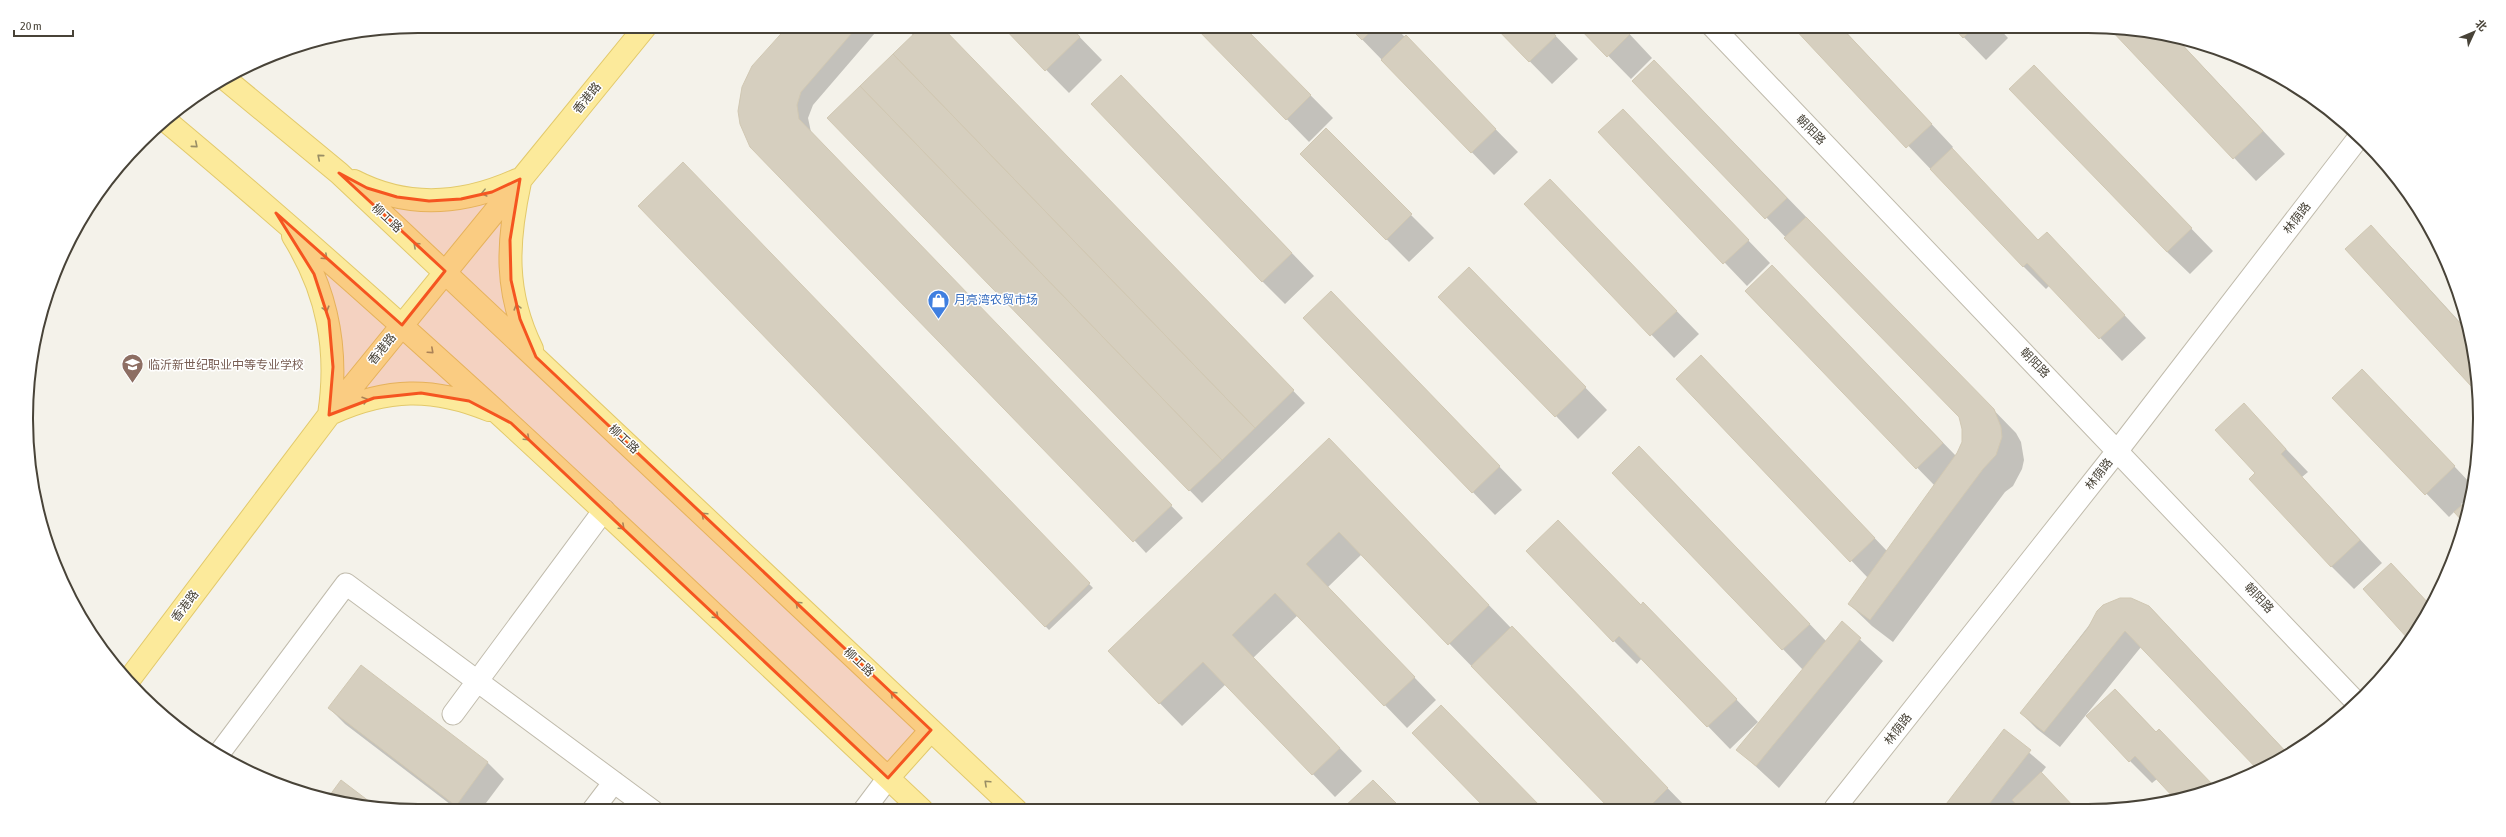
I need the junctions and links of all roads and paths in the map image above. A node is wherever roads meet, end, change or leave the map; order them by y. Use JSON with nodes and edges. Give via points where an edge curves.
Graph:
{"nodes":[{"id":1,"x":640,"y":33,"type":"edge"},
{"id":2,"x":1719,"y":33,"type":"edge"},
{"id":3,"x":230,"y":83,"type":"edge"},
{"id":4,"x":170,"y":124,"type":"edge"},
{"id":5,"x":2355,"y":142,"type":"edge"},
{"id":6,"x":339,"y":173,"type":"junction"},
{"id":7,"x":520,"y":179,"type":"junction"},
{"id":8,"x":276,"y":213,"type":"junction"},
{"id":9,"x":445,"y":271,"type":"junction"},
{"id":10,"x":402,"y":325,"type":"junction"},
{"id":11,"x":536,"y":356,"type":"junction"},
{"id":12,"x":329,"y":415,"type":"junction"},
{"id":13,"x":511,"y":423,"type":"junction"},
{"id":14,"x":2118,"y":450,"type":"junction"},
{"id":15,"x":604,"y":510,"type":"junction"},
{"id":16,"x":132,"y":676,"type":"edge"},
{"id":17,"x":478,"y":681,"type":"junction"},
{"id":18,"x":2353,"y":698,"type":"edge"},
{"id":19,"x":453,"y":714,"type":"dead end"},
{"id":20,"x":931,"y":730,"type":"junction"},
{"id":21,"x":222,"y":750,"type":"edge"},
{"id":22,"x":888,"y":778,"type":"junction"},
{"id":23,"x":614,"y":782,"type":"junction"},
{"id":24,"x":597,"y":804,"type":"edge"},
{"id":25,"x":645,"y":804,"type":"edge"},
{"id":26,"x":868,"y":804,"type":"edge"},
{"id":27,"x":916,"y":804,"type":"edge"},
{"id":28,"x":1010,"y":804,"type":"edge"},
{"id":29,"x":1838,"y":804,"type":"edge"}],
"edges":[{"from":1,"to":7,"type":"main road","name":"香港路"},
{"from":2,"to":14,"type":"street","name":"朝阳路"},
{"from":6,"to":3,"type":"main road","name":"柳工路","one_way":true},
{"from":4,"to":8,"type":"main road","one_way":true},
{"from":5,"to":14,"type":"street","name":"林荫路"},
{"from":7,"to":6,"type":"main road","one_way":true,"via":[[492,192],[460,199],[429,201],[397,197]]},
{"from":9,"to":6,"type":"main road","name":"柳工路","one_way":true},
{"from":7,"to":9,"type":"main road","name":"香港路"},
{"from":11,"to":7,"type":"main road","one_way":true,"via":[[520,320],[510,273],[511,226]]},
{"from":8,"to":10,"type":"main road","one_way":true},
{"from":8,"to":12,"type":"main road","one_way":true,"via":[[303,252],[324,304],[333,361]]},
{"from":9,"to":10,"type":"main road","name":"香港路"},
{"from":9,"to":11,"type":"main road","name":"柳工路"},
{"from":10,"to":12,"type":"main road","name":"香港路"},
{"from":10,"to":13,"type":"main road","one_way":true},
{"from":20,"to":11,"type":"main road","name":"柳工路","one_way":true},
{"from":12,"to":13,"type":"main road","one_way":true,"via":[[374,398],[397,393],[421,393],[468,401]]},
{"from":12,"to":16,"type":"main road","name":"香港路"},
{"from":13,"to":15,"type":"main road","one_way":true},
{"from":14,"to":18,"type":"street","name":"朝阳路"},
{"from":14,"to":29,"type":"street","name":"林荫路"},
{"from":15,"to":17,"type":"street"},
{"from":15,"to":22,"type":"main road","one_way":true},
{"from":17,"to":19,"type":"street"},
{"from":17,"to":21,"type":"street","via":[[346,584]]},
{"from":17,"to":23,"type":"street"},
{"from":20,"to":22,"type":"main road"},
{"from":28,"to":20,"type":"main road","name":"柳工路","one_way":true},
{"from":22,"to":26,"type":"street"},
{"from":22,"to":27,"type":"main road"},
{"from":23,"to":24,"type":"street"},
{"from":23,"to":25,"type":"street"}]}
